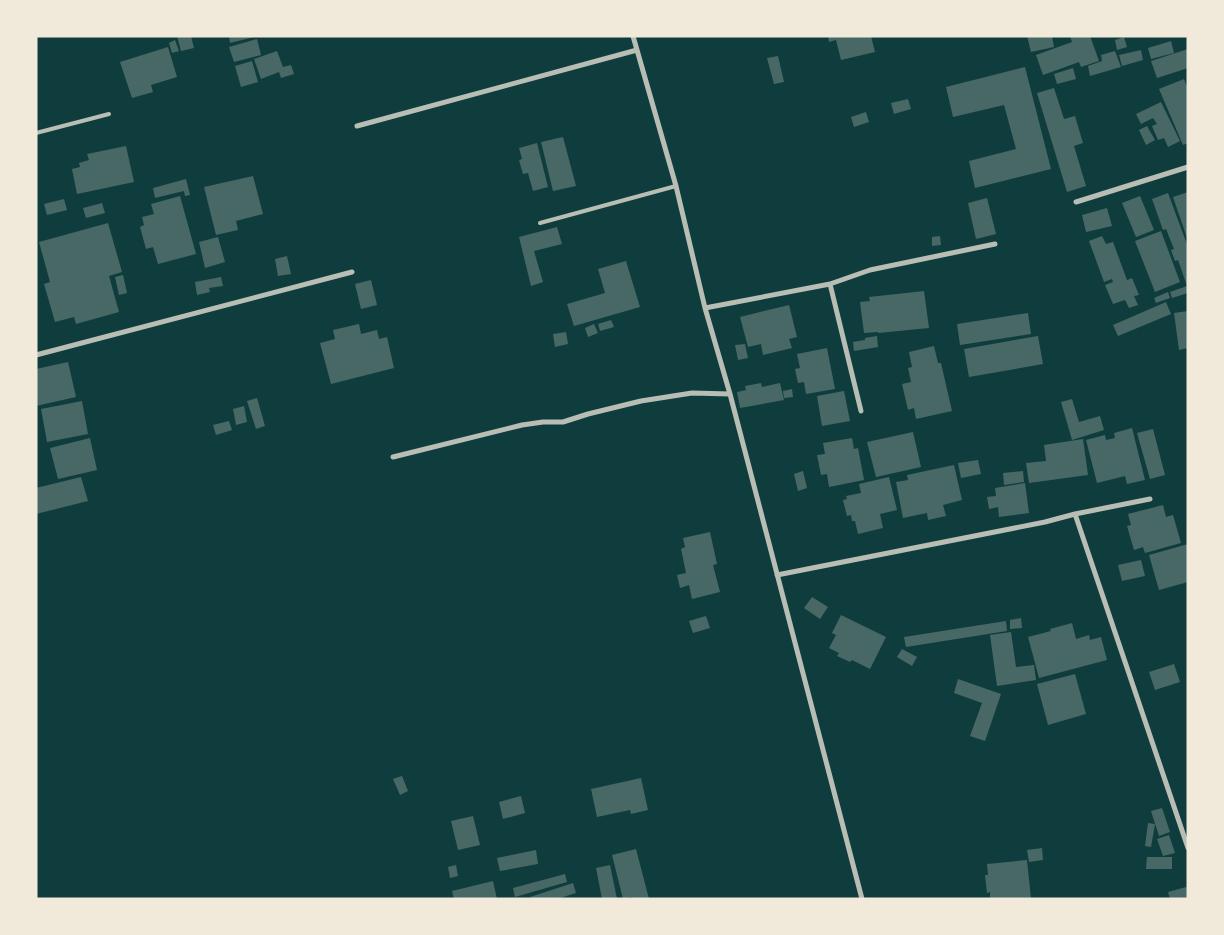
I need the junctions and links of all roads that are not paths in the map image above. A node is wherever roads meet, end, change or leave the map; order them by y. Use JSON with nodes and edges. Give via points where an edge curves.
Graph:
{"nodes":[{"id":1,"x":633,"y":36,"type":"edge"},
{"id":2,"x":637,"y":50,"type":"junction"},
{"id":3,"x":109,"y":114,"type":"dead end"},
{"id":4,"x":357,"y":126,"type":"dead end"},
{"id":5,"x":36,"y":133,"type":"edge"},
{"id":6,"x":1188,"y":167,"type":"edge"},
{"id":7,"x":676,"y":186,"type":"junction"},
{"id":8,"x":1076,"y":202,"type":"dead end"},
{"id":9,"x":540,"y":223,"type":"dead end"},
{"id":10,"x":995,"y":244,"type":"dead end"},
{"id":11,"x":352,"y":272,"type":"dead end"},
{"id":12,"x":830,"y":284,"type":"junction"},
{"id":13,"x":705,"y":308,"type":"junction"},
{"id":14,"x":36,"y":355,"type":"edge"},
{"id":15,"x":730,"y":394,"type":"junction"},
{"id":16,"x":861,"y":411,"type":"dead end"},
{"id":17,"x":392,"y":458,"type":"dead end"},
{"id":18,"x":1150,"y":499,"type":"dead end"},
{"id":19,"x":1074,"y":514,"type":"junction"},
{"id":20,"x":777,"y":575,"type":"junction"},
{"id":21,"x":1188,"y":848,"type":"edge"},
{"id":22,"x":860,"y":898,"type":"edge"}],
"edges":[{"from":1,"to":2,"type":"street"},
{"from":2,"to":4,"type":"street"},
{"from":2,"to":7,"type":"street"},
{"from":3,"to":5,"type":"lane"},
{"from":6,"to":8,"type":"street"},
{"from":7,"to":9,"type":"lane"},
{"from":7,"to":13,"type":"street"},
{"from":10,"to":12,"type":"street","via":[[870,270]]},
{"from":11,"to":14,"type":"street"},
{"from":12,"to":13,"type":"street"},
{"from":12,"to":16,"type":"street"},
{"from":13,"to":15,"type":"street"},
{"from":15,"to":17,"type":"street","via":[[692,394],[641,401],[563,422],[522,425]]},
{"from":15,"to":20,"type":"street"},
{"from":18,"to":19,"type":"street"},
{"from":19,"to":20,"type":"street"},
{"from":19,"to":21,"type":"street"},
{"from":20,"to":22,"type":"street"}]}
